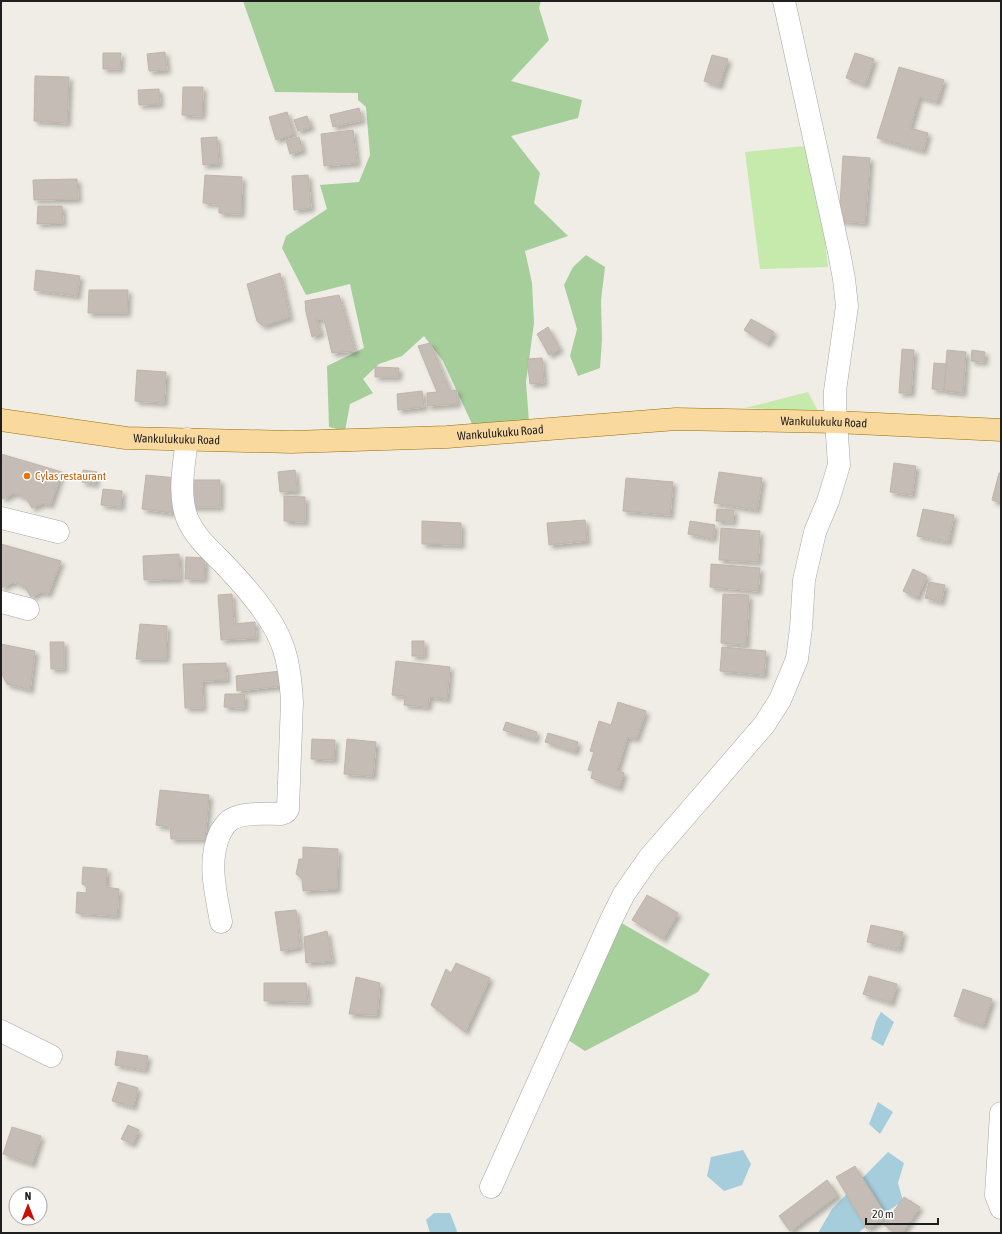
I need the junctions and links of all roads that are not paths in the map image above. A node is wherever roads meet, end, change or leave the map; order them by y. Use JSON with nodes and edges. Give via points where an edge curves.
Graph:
{"nodes":[{"id":1,"x":784,"y":1,"type":"edge"},
{"id":2,"x":1,"y":420,"type":"edge"},
{"id":3,"x":836,"y":422,"type":"junction"},
{"id":4,"x":1001,"y":430,"type":"edge"},
{"id":5,"x":187,"y":439,"type":"junction"},
{"id":6,"x":1,"y":518,"type":"edge"},
{"id":7,"x":58,"y":532,"type":"dead end"},
{"id":8,"x":1,"y":602,"type":"edge"},
{"id":9,"x":28,"y":609,"type":"dead end"},
{"id":10,"x":221,"y":922,"type":"dead end"},
{"id":11,"x":1,"y":1031,"type":"edge"},
{"id":12,"x":51,"y":1056,"type":"dead end"},
{"id":13,"x":1001,"y":1113,"type":"edge"},
{"id":14,"x":491,"y":1187,"type":"dead end"},
{"id":15,"x":1001,"y":1208,"type":"edge"}],
"edges":[{"from":1,"to":3,"type":"street","via":[[844,279],[847,306],[835,391]]},
{"from":2,"to":5,"type":"main road","name":"Wankulukuku Road","via":[[126,438]]},
{"from":3,"to":4,"type":"main road","name":"Wankulukuku Road"},
{"from":3,"to":5,"type":"main road","name":"Wankulukuku Road","via":[[676,419],[447,437],[291,442]]},
{"from":3,"to":14,"type":"street","via":[[839,465],[828,502],[815,532],[804,580],[797,658],[780,700],[764,725],[649,858],[624,894]]},
{"from":5,"to":10,"type":"street","via":[[183,496],[187,518],[197,535],[247,589],[274,627],[283,645],[291,685],[288,809],[281,814],[242,816],[224,825],[213,864]]},
{"from":6,"to":7,"type":"street"},
{"from":8,"to":9,"type":"street"},
{"from":11,"to":12,"type":"street"},
{"from":13,"to":15,"type":"street","via":[[996,1195]]}]}
